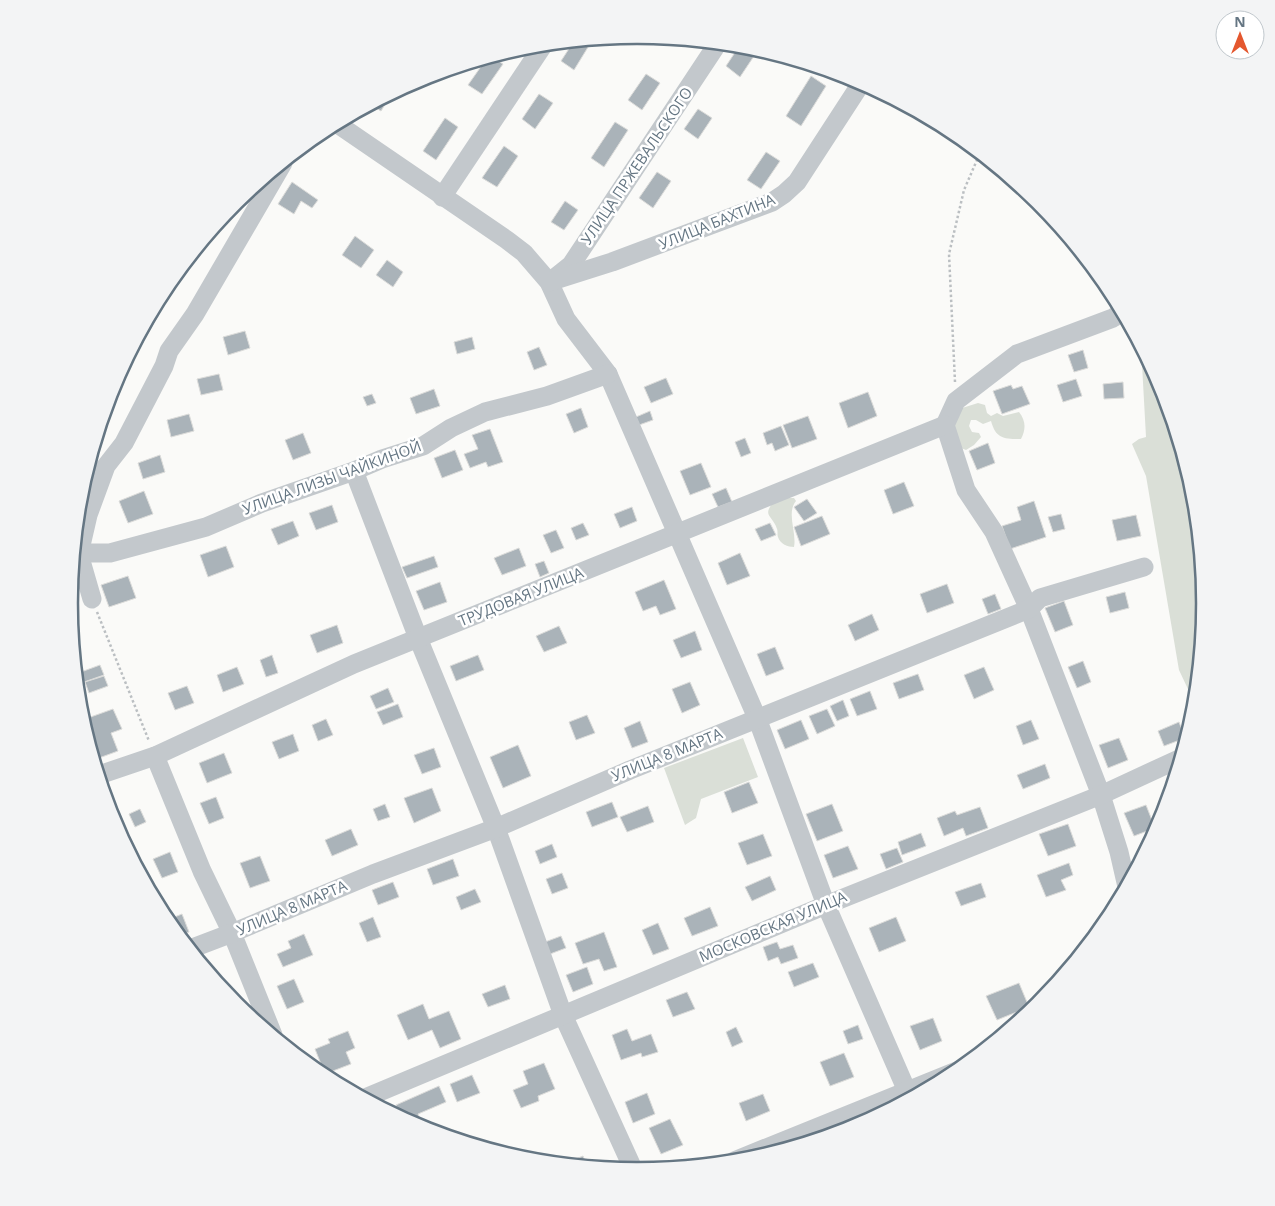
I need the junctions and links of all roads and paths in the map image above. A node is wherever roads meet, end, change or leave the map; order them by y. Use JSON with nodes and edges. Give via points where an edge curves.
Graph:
{"nodes":[{"id":1,"x":714,"y":49,"type":"edge"},
{"id":2,"x":538,"y":53,"type":"edge"},
{"id":3,"x":858,"y":89,"type":"edge"},
{"id":4,"x":343,"y":128,"type":"edge"},
{"id":5,"x":978,"y":159,"type":"edge"},
{"id":6,"x":274,"y":179,"type":"edge"},
{"id":7,"x":442,"y":197,"type":"junction"},
{"id":8,"x":549,"y":282,"type":"junction"},
{"id":9,"x":1117,"y":315,"type":"edge"},
{"id":10,"x":608,"y":374,"type":"junction"},
{"id":11,"x":956,"y":401,"type":"junction"},
{"id":12,"x":945,"y":425,"type":"junction"},
{"id":13,"x":354,"y":471,"type":"junction"},
{"id":14,"x":83,"y":534,"type":"edge"},
{"id":15,"x":677,"y":534,"type":"junction"},
{"id":16,"x":80,"y":553,"type":"edge"},
{"id":17,"x":80,"y":561,"type":"edge"},
{"id":18,"x":1144,"y":567,"type":"dead end"},
{"id":19,"x":92,"y":599,"type":"joint"},
{"id":20,"x":1029,"y":609,"type":"junction"},
{"id":21,"x":418,"y":638,"type":"junction"},
{"id":22,"x":757,"y":718,"type":"junction"},
{"id":23,"x":155,"y":756,"type":"junction"},
{"id":24,"x":1174,"y":761,"type":"edge"},
{"id":25,"x":105,"y":773,"type":"edge"},
{"id":26,"x":1101,"y":795,"type":"junction"},
{"id":27,"x":496,"y":828,"type":"junction"},
{"id":28,"x":1124,"y":879,"type":"edge"},
{"id":29,"x":826,"y":905,"type":"junction"},
{"id":30,"x":232,"y":933,"type":"junction"},
{"id":31,"x":197,"y":946,"type":"edge"},
{"id":32,"x":563,"y":1015,"type":"junction"},
{"id":33,"x":266,"y":1021,"type":"edge"},
{"id":34,"x":908,"y":1092,"type":"edge"},
{"id":35,"x":372,"y":1095,"type":"edge"},
{"id":36,"x":833,"y":1127,"type":"edge"},
{"id":37,"x":813,"y":1134,"type":"edge"},
{"id":38,"x":630,"y":1162,"type":"edge"}],
"edges":[{"from":1,"to":8,"type":"street","name":"УЛИЦА ПРЖЕВАЛЬСКОГО","via":[[571,265]]},
{"from":2,"to":7,"type":"street"},
{"from":3,"to":8,"type":"street","name":"УЛИЦА БАХТИНА","via":[[797,182],[772,202]]},
{"from":4,"to":7,"type":"street"},
{"from":5,"to":11,"type":"path","via":[[964,190],[949,254]]},
{"from":6,"to":14,"type":"street","via":[[170,351],[124,443],[106,466]]},
{"from":7,"to":8,"type":"street","via":[[507,240]]},
{"from":8,"to":10,"type":"street","via":[[566,319]]},
{"from":9,"to":11,"type":"street","via":[[1017,354]]},
{"from":10,"to":13,"type":"street","name":"УЛИЦА ЛИЗЫ ЧАЙКИНОЙ","via":[[547,396],[485,412],[422,446],[382,458]]},
{"from":10,"to":15,"type":"street"},
{"from":11,"to":12,"type":"street"},
{"from":12,"to":15,"type":"street","name":"ТРУДОВАЯ УЛИЦА"},
{"from":12,"to":20,"type":"street","via":[[966,490],[994,532]]},
{"from":13,"to":16,"type":"street","name":"УЛИЦА ЛИЗЫ ЧАЙКИНОЙ","via":[[262,503],[206,527],[110,553]]},
{"from":13,"to":21,"type":"street"},
{"from":15,"to":21,"type":"street","name":"ТРУДОВАЯ УЛИЦА"},
{"from":15,"to":22,"type":"street"},
{"from":17,"to":19,"type":"street"},
{"from":18,"to":20,"type":"street","name":"УЛИЦА 8 МАРТА","via":[[1040,598]]},
{"from":19,"to":23,"type":"path"},
{"from":20,"to":22,"type":"street","name":"УЛИЦА 8 МАРТА"},
{"from":20,"to":26,"type":"street"},
{"from":21,"to":23,"type":"street","name":"ТРУДОВАЯ УЛИЦА"},
{"from":21,"to":27,"type":"street"},
{"from":22,"to":27,"type":"street","name":"УЛИЦА 8 МАРТА"},
{"from":22,"to":29,"type":"street"},
{"from":23,"to":25,"type":"street","name":"ТРУДОВАЯ УЛИЦА"},
{"from":23,"to":30,"type":"street","via":[[202,871]]},
{"from":24,"to":26,"type":"street","name":"МОСКОВСКАЯ УЛИЦА"},
{"from":26,"to":28,"type":"street"},
{"from":26,"to":29,"type":"street","name":"МОСКОВСКАЯ УЛИЦА"},
{"from":27,"to":30,"type":"street","name":"УЛИЦА 8 МАРТА","via":[[373,874]]},
{"from":27,"to":32,"type":"street"},
{"from":29,"to":32,"type":"street","name":"МОСКОВСКАЯ УЛИЦА"},
{"from":29,"to":34,"type":"street"},
{"from":30,"to":31,"type":"street","name":"УЛИЦА 8 МАРТА"},
{"from":30,"to":33,"type":"street"},
{"from":32,"to":35,"type":"street","name":"МОСКОВСКАЯ УЛИЦА"},
{"from":32,"to":38,"type":"street"},
{"from":36,"to":37,"type":"street"}]}
